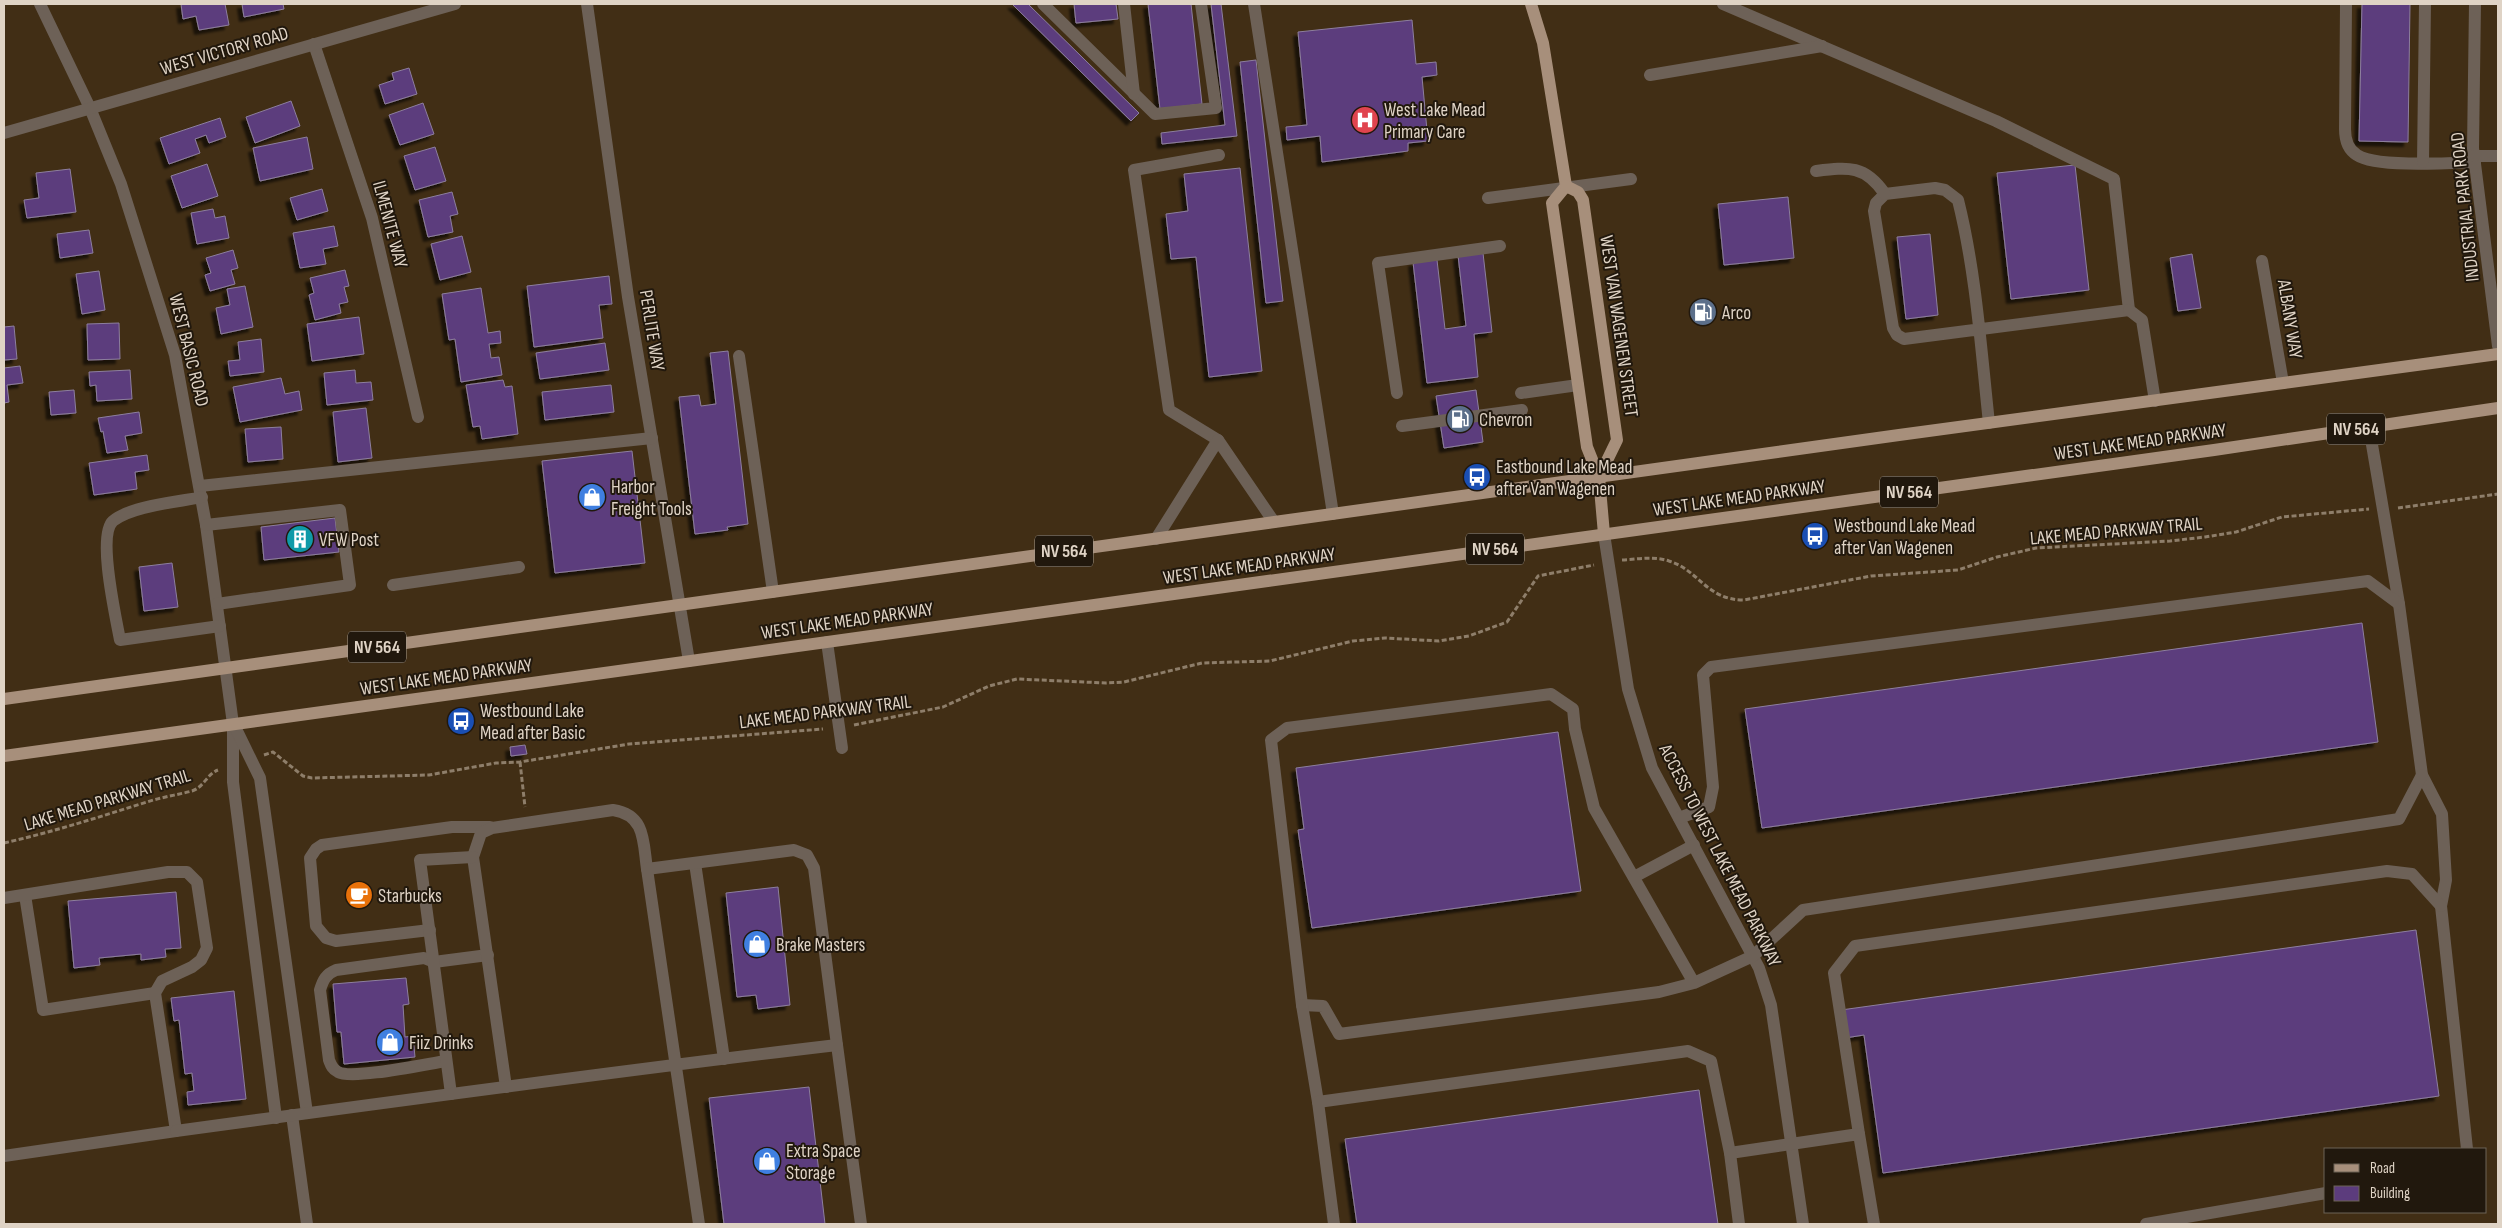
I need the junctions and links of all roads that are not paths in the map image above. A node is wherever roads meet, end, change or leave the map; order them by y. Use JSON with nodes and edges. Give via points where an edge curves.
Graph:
{"nodes":[{"id":1,"x":40,"y":4,"type":"edge"},
{"id":2,"x":455,"y":4,"type":"edge"},
{"id":3,"x":587,"y":4,"type":"edge"},
{"id":4,"x":1043,"y":4,"type":"edge"},
{"id":5,"x":1124,"y":4,"type":"edge"},
{"id":6,"x":1201,"y":4,"type":"edge"},
{"id":7,"x":1254,"y":4,"type":"edge"},
{"id":8,"x":1531,"y":4,"type":"edge"},
{"id":9,"x":1723,"y":4,"type":"edge"},
{"id":10,"x":2346,"y":4,"type":"edge"},
{"id":11,"x":2425,"y":4,"type":"edge"},
{"id":12,"x":2475,"y":4,"type":"edge"},
{"id":13,"x":1053,"y":9,"type":"edge"},
{"id":14,"x":314,"y":44,"type":"junction"},
{"id":15,"x":1822,"y":46,"type":"junction"},
{"id":16,"x":1650,"y":75,"type":"dead end"},
{"id":17,"x":1134,"y":94,"type":"junction"},
{"id":18,"x":90,"y":108,"type":"junction"},
{"id":19,"x":4,"y":133,"type":"edge"},
{"id":20,"x":1219,"y":155,"type":"dead end"},
{"id":21,"x":2498,"y":156,"type":"edge"},
{"id":22,"x":2475,"y":159,"type":"junction"},
{"id":23,"x":2423,"y":162,"type":"junction"},
{"id":24,"x":1816,"y":171,"type":"dead end"},
{"id":25,"x":1631,"y":179,"type":"dead end"},
{"id":26,"x":1566,"y":186,"type":"junction"},
{"id":27,"x":1885,"y":194,"type":"junction"},
{"id":28,"x":1488,"y":198,"type":"dead end"},
{"id":29,"x":1500,"y":246,"type":"dead end"},
{"id":30,"x":2262,"y":261,"type":"dead end"},
{"id":31,"x":2129,"y":310,"type":"junction"},
{"id":32,"x":1979,"y":330,"type":"junction"},
{"id":33,"x":2498,"y":346,"type":"edge"},
{"id":34,"x":2498,"y":354,"type":"edge"},
{"id":35,"x":739,"y":356,"type":"dead end"},
{"id":36,"x":2283,"y":384,"type":"junction"},
{"id":37,"x":1578,"y":385,"type":"junction"},
{"id":38,"x":1397,"y":393,"type":"dead end"},
{"id":39,"x":1520,"y":393,"type":"dead end"},
{"id":40,"x":2155,"y":401,"type":"junction"},
{"id":41,"x":2498,"y":408,"type":"edge"},
{"id":42,"x":1522,"y":410,"type":"dead end"},
{"id":43,"x":418,"y":417,"type":"dead end"},
{"id":44,"x":1989,"y":423,"type":"junction"},
{"id":45,"x":1402,"y":426,"type":"dead end"},
{"id":46,"x":2369,"y":427,"type":"junction"},
{"id":47,"x":652,"y":438,"type":"junction"},
{"id":48,"x":1218,"y":440,"type":"junction"},
{"id":49,"x":1600,"y":477,"type":"junction"},
{"id":50,"x":201,"y":492,"type":"junction"},
{"id":51,"x":1333,"y":514,"type":"junction"},
{"id":52,"x":1274,"y":522,"type":"junction"},
{"id":53,"x":206,"y":525,"type":"junction"},
{"id":54,"x":1604,"y":534,"type":"junction"},
{"id":55,"x":1156,"y":538,"type":"junction"},
{"id":56,"x":519,"y":567,"type":"dead end"},
{"id":57,"x":393,"y":585,"type":"dead end"},
{"id":58,"x":773,"y":592,"type":"junction"},
{"id":59,"x":217,"y":604,"type":"junction"},
{"id":60,"x":2399,"y":604,"type":"junction"},
{"id":61,"x":680,"y":605,"type":"junction"},
{"id":62,"x":220,"y":626,"type":"junction"},
{"id":63,"x":827,"y":642,"type":"junction"},
{"id":64,"x":688,"y":661,"type":"junction"},
{"id":65,"x":226,"y":668,"type":"junction"},
{"id":66,"x":4,"y":698,"type":"edge"},
{"id":67,"x":233,"y":724,"type":"junction"},
{"id":68,"x":842,"y":748,"type":"dead end"},
{"id":69,"x":4,"y":756,"type":"edge"},
{"id":70,"x":2422,"y":775,"type":"junction"},
{"id":71,"x":1679,"y":818,"type":"junction"},
{"id":72,"x":492,"y":828,"type":"junction"},
{"id":73,"x":1694,"y":845,"type":"junction"},
{"id":74,"x":473,"y":857,"type":"junction"},
{"id":75,"x":695,"y":863,"type":"junction"},
{"id":76,"x":648,"y":869,"type":"junction"},
{"id":77,"x":1634,"y":877,"type":"junction"},
{"id":78,"x":25,"y":895,"type":"junction"},
{"id":79,"x":4,"y":898,"type":"edge"},
{"id":80,"x":2441,"y":906,"type":"junction"},
{"id":81,"x":430,"y":930,"type":"junction"},
{"id":82,"x":488,"y":954,"type":"junction"},
{"id":83,"x":1753,"y":956,"type":"junction"},
{"id":84,"x":434,"y":962,"type":"junction"},
{"id":85,"x":1694,"y":984,"type":"junction"},
{"id":86,"x":155,"y":993,"type":"junction"},
{"id":87,"x":1302,"y":1005,"type":"junction"},
{"id":88,"x":837,"y":1045,"type":"junction"},
{"id":89,"x":724,"y":1059,"type":"junction"},
{"id":90,"x":446,"y":1061,"type":"junction"},
{"id":91,"x":676,"y":1065,"type":"junction"},
{"id":92,"x":506,"y":1087,"type":"junction"},
{"id":93,"x":451,"y":1094,"type":"junction"},
{"id":94,"x":1318,"y":1102,"type":"junction"},
{"id":95,"x":307,"y":1113,"type":"junction"},
{"id":96,"x":292,"y":1116,"type":"junction"},
{"id":97,"x":276,"y":1118,"type":"junction"},
{"id":98,"x":176,"y":1131,"type":"junction"},
{"id":99,"x":1859,"y":1134,"type":"junction"},
{"id":100,"x":1792,"y":1144,"type":"junction"},
{"id":101,"x":2468,"y":1148,"type":"edge"},
{"id":102,"x":1730,"y":1153,"type":"junction"},
{"id":103,"x":4,"y":1156,"type":"edge"},
{"id":104,"x":2324,"y":1193,"type":"edge"},
{"id":105,"x":307,"y":1224,"type":"edge"},
{"id":106,"x":699,"y":1224,"type":"edge"},
{"id":107,"x":861,"y":1224,"type":"edge"},
{"id":108,"x":1334,"y":1224,"type":"edge"},
{"id":109,"x":1739,"y":1224,"type":"edge"},
{"id":110,"x":1803,"y":1224,"type":"edge"},
{"id":111,"x":1874,"y":1224,"type":"edge"},
{"id":112,"x":2146,"y":1224,"type":"edge"}],
"edges":[{"from":1,"to":18,"type":"street","name":"WEST BASIC ROAD"},
{"from":2,"to":14,"type":"street","name":"WEST VICTORY ROAD"},
{"from":3,"to":47,"type":"street","name":"PERLITE WAY","via":[[628,297]]},
{"from":4,"to":13,"type":"street"},
{"from":5,"to":17,"type":"street"},
{"from":6,"to":17,"type":"street","via":[[1216,108],[1155,114]]},
{"from":7,"to":51,"type":"street"},
{"from":8,"to":26,"type":"main road","via":[[1543,43]]},
{"from":9,"to":15,"type":"street"},
{"from":10,"to":23,"type":"street","via":[[2346,142],[2355,155],[2372,161]]},
{"from":11,"to":23,"type":"street"},
{"from":12,"to":22,"type":"street","name":"INDUSTRIAL PARK ROAD"},
{"from":13,"to":17,"type":"street"},
{"from":14,"to":18,"type":"street","name":"WEST VICTORY ROAD"},
{"from":14,"to":43,"type":"street","name":"ILMENITE WAY","via":[[372,218]]},
{"from":15,"to":16,"type":"street"},
{"from":15,"to":31,"type":"street","via":[[1996,121],[2114,179]]},
{"from":18,"to":19,"type":"street","name":"WEST VICTORY ROAD"},
{"from":18,"to":50,"type":"street","name":"WEST BASIC ROAD","via":[[121,184],[159,297],[175,355]]},
{"from":20,"to":48,"type":"street","via":[[1134,170],[1170,410]]},
{"from":21,"to":22,"type":"street"},
{"from":22,"to":23,"type":"street"},
{"from":22,"to":33,"type":"street","name":"INDUSTRIAL PARK ROAD"},
{"from":24,"to":27,"type":"street","via":[[1858,170],[1870,176]]},
{"from":25,"to":26,"type":"street"},
{"from":26,"to":28,"type":"street"},
{"from":26,"to":37,"type":"main road","name":"WEST VAN WAGENEN STREET","via":[[1552,203]]},
{"from":26,"to":49,"type":"main road","name":"WEST VAN WAGENEN STREET","via":[[1578,192],[1583,200],[1617,440]]},
{"from":27,"to":32,"type":"street","via":[[1935,188],[1945,190],[1958,200]]},
{"from":27,"to":32,"type":"street","via":[[1880,197],[1874,211],[1893,328],[1897,335],[1904,339]]},
{"from":29,"to":38,"type":"street","via":[[1378,264]]},
{"from":30,"to":36,"type":"street","name":"ALBANY WAY"},
{"from":31,"to":32,"type":"street"},
{"from":31,"to":40,"type":"street","via":[[2142,320]]},
{"from":32,"to":44,"type":"street"},
{"from":34,"to":36,"type":"main road","name":"WEST LAKE MEAD PARKWAY","number":"NV 564"},
{"from":35,"to":58,"type":"street"},
{"from":36,"to":40,"type":"main road","name":"WEST LAKE MEAD PARKWAY","number":"NV 564"},
{"from":37,"to":39,"type":"street"},
{"from":37,"to":49,"type":"main road","name":"WEST VAN WAGENEN STREET","via":[[1587,447]]},
{"from":40,"to":44,"type":"main road","name":"WEST LAKE MEAD PARKWAY","number":"NV 564"},
{"from":41,"to":46,"type":"main road","name":"WEST LAKE MEAD PARKWAY","number":"NV 564"},
{"from":42,"to":45,"type":"street"},
{"from":44,"to":49,"type":"main road","name":"WEST LAKE MEAD PARKWAY","number":"NV 564"},
{"from":46,"to":54,"type":"main road","name":"WEST LAKE MEAD PARKWAY","number":"NV 564"},
{"from":46,"to":60,"type":"street"},
{"from":47,"to":50,"type":"street"},
{"from":47,"to":61,"type":"street","name":"PERLITE WAY"},
{"from":48,"to":52,"type":"street"},
{"from":48,"to":55,"type":"street"},
{"from":49,"to":51,"type":"main road","name":"WEST LAKE MEAD PARKWAY","number":"NV 564"},
{"from":49,"to":54,"type":"main road","name":"WEST VAN WAGENEN STREET"},
{"from":50,"to":53,"type":"street","name":"WEST BASIC ROAD"},
{"from":50,"to":62,"type":"street","via":[[124,515],[112,522],[107,530],[107,560],[120,640]]},
{"from":51,"to":52,"type":"main road","name":"WEST LAKE MEAD PARKWAY","number":"NV 564"},
{"from":52,"to":55,"type":"main road","name":"WEST LAKE MEAD PARKWAY","number":"NV 564"},
{"from":53,"to":59,"type":"street","name":"WEST BASIC ROAD"},
{"from":53,"to":59,"type":"street","via":[[340,510],[350,585]]},
{"from":54,"to":63,"type":"main road","name":"WEST LAKE MEAD PARKWAY","number":"NV 564"},
{"from":54,"to":71,"type":"street","name":"ACCESS TO WEST LAKE MEAD PARKWAY","via":[[1628,689],[1652,768]]},
{"from":55,"to":58,"type":"main road","name":"WEST LAKE MEAD PARKWAY","number":"NV 564"},
{"from":56,"to":57,"type":"street"},
{"from":58,"to":61,"type":"main road","name":"WEST LAKE MEAD PARKWAY","number":"NV 564"},
{"from":59,"to":62,"type":"street","name":"WEST BASIC ROAD"},
{"from":60,"to":70,"type":"street"},
{"from":60,"to":71,"type":"street","via":[[2368,581],[1711,666],[1704,675],[1714,787],[1709,807]]},
{"from":61,"to":64,"type":"street","name":"PERLITE WAY"},
{"from":61,"to":65,"type":"main road","name":"WEST LAKE MEAD PARKWAY","number":"NV 564"},
{"from":62,"to":65,"type":"street","name":"WEST BASIC ROAD"},
{"from":63,"to":64,"type":"main road","name":"WEST LAKE MEAD PARKWAY","number":"NV 564"},
{"from":63,"to":68,"type":"street"},
{"from":64,"to":67,"type":"main road","name":"WEST LAKE MEAD PARKWAY","number":"NV 564"},
{"from":65,"to":66,"type":"main road","name":"WEST LAKE MEAD PARKWAY","number":"NV 564"},
{"from":65,"to":67,"type":"street","name":"WEST BASIC ROAD"},
{"from":67,"to":69,"type":"main road","name":"WEST LAKE MEAD PARKWAY","number":"NV 564"},
{"from":67,"to":95,"type":"street","via":[[260,778]]},
{"from":67,"to":97,"type":"street","via":[[233,782]]},
{"from":70,"to":80,"type":"street","via":[[2442,814],[2446,880]]},
{"from":70,"to":83,"type":"street","via":[[2399,819],[1803,910]]},
{"from":71,"to":73,"type":"street","name":"ACCESS TO WEST LAKE MEAD PARKWAY"},
{"from":72,"to":74,"type":"street","via":[[481,833]]},
{"from":72,"to":76,"type":"street","via":[[614,810],[626,812],[640,827]]},
{"from":72,"to":81,"type":"street","via":[[452,827],[322,845],[313,853],[310,865],[316,926],[326,938],[336,941]]},
{"from":73,"to":77,"type":"street"},
{"from":73,"to":83,"type":"street","name":"ACCESS TO WEST LAKE MEAD PARKWAY"},
{"from":74,"to":81,"type":"street","via":[[420,860]]},
{"from":74,"to":82,"type":"street"},
{"from":75,"to":76,"type":"street"},
{"from":75,"to":88,"type":"street","via":[[794,850],[807,855],[814,868]]},
{"from":75,"to":89,"type":"street"},
{"from":76,"to":91,"type":"street"},
{"from":77,"to":85,"type":"street"},
{"from":77,"to":87,"type":"street","via":[[1594,808],[1573,709],[1551,694],[1287,728],[1271,740]]},
{"from":78,"to":79,"type":"street"},
{"from":78,"to":86,"type":"street","via":[[44,1010]]},
{"from":78,"to":86,"type":"street","via":[[168,872],[187,872],[197,882],[207,948],[201,960],[162,981]]},
{"from":80,"to":99,"type":"street","via":[[2412,874],[2386,871],[1855,946],[1834,974]]},
{"from":80,"to":101,"type":"street"},
{"from":81,"to":84,"type":"street"},
{"from":82,"to":84,"type":"street"},
{"from":82,"to":92,"type":"street"},
{"from":83,"to":85,"type":"street"},
{"from":83,"to":100,"type":"street","name":"ACCESS TO WEST LAKE MEAD PARKWAY","via":[[1771,1005]]},
{"from":84,"to":90,"type":"street"},
{"from":84,"to":90,"type":"street","via":[[424,958],[336,970],[328,974],[320,990],[330,1060],[332,1068],[339,1073],[356,1075]]},
{"from":85,"to":87,"type":"street","via":[[1659,992],[1339,1034],[1323,1006]]},
{"from":86,"to":98,"type":"street"},
{"from":87,"to":94,"type":"street"},
{"from":88,"to":89,"type":"street"},
{"from":88,"to":107,"type":"street"},
{"from":89,"to":91,"type":"street"},
{"from":90,"to":93,"type":"street"},
{"from":91,"to":92,"type":"street"},
{"from":91,"to":106,"type":"street"},
{"from":92,"to":93,"type":"street"},
{"from":93,"to":95,"type":"street"},
{"from":94,"to":102,"type":"street","via":[[1688,1051],[1710,1061]]},
{"from":94,"to":108,"type":"street"},
{"from":95,"to":96,"type":"street"},
{"from":96,"to":97,"type":"street"},
{"from":96,"to":105,"type":"street"},
{"from":97,"to":98,"type":"street"},
{"from":98,"to":103,"type":"street"},
{"from":99,"to":100,"type":"street"},
{"from":99,"to":111,"type":"street"},
{"from":100,"to":102,"type":"street"},
{"from":100,"to":110,"type":"street","name":"ACCESS TO WEST LAKE MEAD PARKWAY"},
{"from":102,"to":109,"type":"street"},
{"from":104,"to":112,"type":"street"}]}
